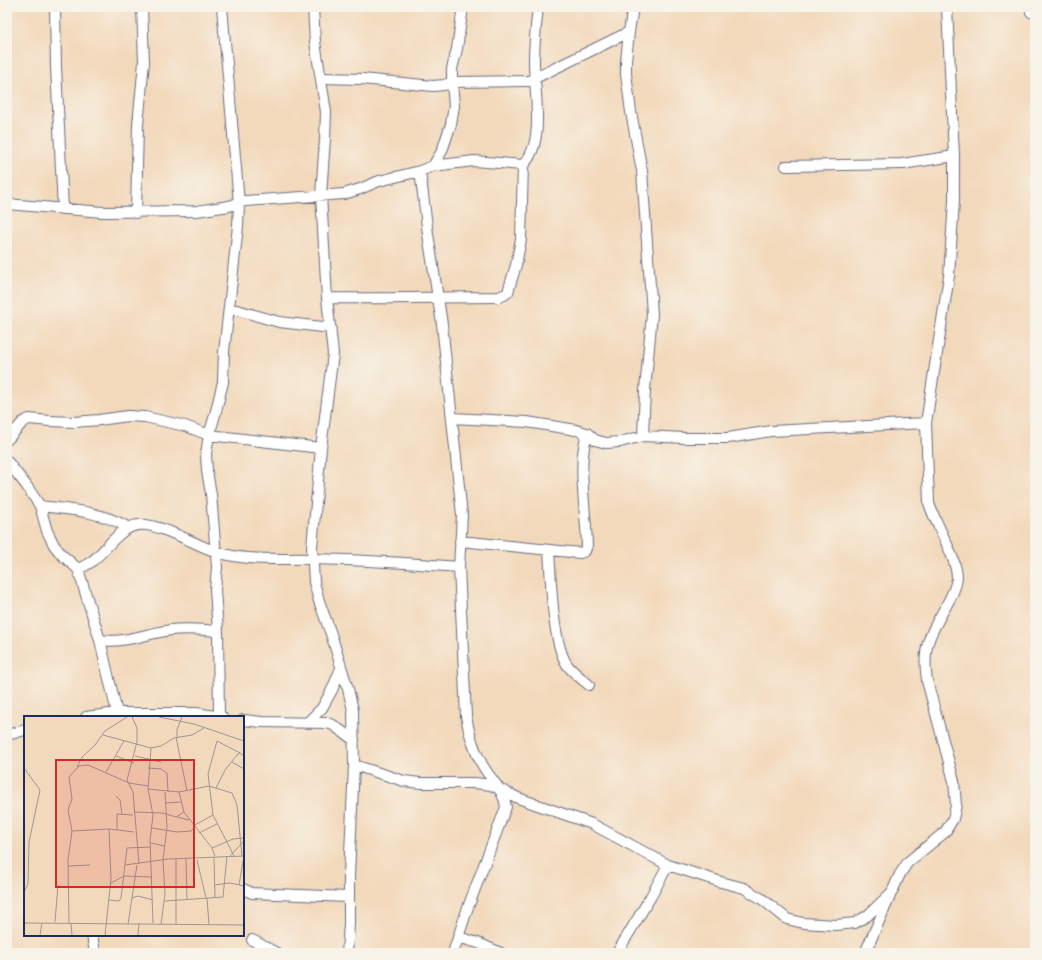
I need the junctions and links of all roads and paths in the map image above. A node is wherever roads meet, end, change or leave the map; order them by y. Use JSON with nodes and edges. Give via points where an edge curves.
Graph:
{"nodes":[{"id":1,"x":55,"y":7,"type":"edge"},
{"id":2,"x":142,"y":7,"type":"edge"},
{"id":3,"x":222,"y":7,"type":"edge"},
{"id":4,"x":313,"y":7,"type":"edge"},
{"id":5,"x":463,"y":7,"type":"edge"},
{"id":6,"x":538,"y":7,"type":"edge"},
{"id":7,"x":633,"y":7,"type":"edge"},
{"id":8,"x":947,"y":7,"type":"edge"},
{"id":9,"x":629,"y":32,"type":"junction"},
{"id":10,"x":321,"y":78,"type":"junction"},
{"id":11,"x":534,"y":79,"type":"junction"},
{"id":12,"x":452,"y":82,"type":"junction"},
{"id":13,"x":954,"y":156,"type":"junction"},
{"id":14,"x":433,"y":166,"type":"junction"},
{"id":15,"x":523,"y":166,"type":"junction"},
{"id":16,"x":786,"y":166,"type":"dead end"},
{"id":17,"x":420,"y":171,"type":"junction"},
{"id":18,"x":321,"y":195,"type":"junction"},
{"id":19,"x":239,"y":203,"type":"junction"},
{"id":20,"x":7,"y":204,"type":"edge"},
{"id":21,"x":62,"y":209,"type":"junction"},
{"id":22,"x":136,"y":213,"type":"junction"},
{"id":23,"x":438,"y":297,"type":"junction"},
{"id":24,"x":326,"y":298,"type":"junction"},
{"id":25,"x":230,"y":308,"type":"junction"},
{"id":26,"x":331,"y":328,"type":"junction"},
{"id":27,"x":452,"y":418,"type":"junction"},
{"id":28,"x":926,"y":422,"type":"junction"},
{"id":29,"x":587,"y":433,"type":"junction"},
{"id":30,"x":209,"y":435,"type":"junction"},
{"id":31,"x":643,"y":436,"type":"junction"},
{"id":32,"x":7,"y":440,"type":"edge"},
{"id":33,"x":321,"y":448,"type":"junction"},
{"id":34,"x":7,"y":462,"type":"edge"},
{"id":35,"x":40,"y":506,"type":"junction"},
{"id":36,"x":128,"y":527,"type":"junction"},
{"id":37,"x":460,"y":541,"type":"junction"},
{"id":38,"x":548,"y":550,"type":"junction"},
{"id":39,"x":216,"y":552,"type":"junction"},
{"id":40,"x":312,"y":559,"type":"junction"},
{"id":41,"x":458,"y":567,"type":"junction"},
{"id":42,"x":78,"y":569,"type":"junction"},
{"id":43,"x":218,"y":631,"type":"junction"},
{"id":44,"x":100,"y":640,"type":"junction"},
{"id":45,"x":341,"y":668,"type":"junction"},
{"id":46,"x":589,"y":685,"type":"dead end"},
{"id":47,"x":117,"y":713,"type":"junction"},
{"id":48,"x":195,"y":715,"type":"edge"},
{"id":49,"x":94,"y":716,"type":"edge"},
{"id":50,"x":208,"y":716,"type":"edge"},
{"id":51,"x":220,"y":716,"type":"edge"},
{"id":52,"x":244,"y":720,"type":"edge"},
{"id":53,"x":307,"y":723,"type":"junction"},
{"id":54,"x":24,"y":730,"type":"edge"},
{"id":55,"x":7,"y":735,"type":"edge"},
{"id":56,"x":354,"y":740,"type":"junction"},
{"id":57,"x":354,"y":765,"type":"junction"},
{"id":58,"x":501,"y":791,"type":"junction"},
{"id":59,"x":668,"y":865,"type":"junction"},
{"id":60,"x":244,"y":889,"type":"edge"},
{"id":61,"x":892,"y":892,"type":"junction"},
{"id":62,"x":349,"y":897,"type":"junction"},
{"id":63,"x":92,"y":936,"type":"edge"},
{"id":64,"x":458,"y":937,"type":"junction"},
{"id":65,"x":252,"y":940,"type":"dead end"},
{"id":66,"x":95,"y":953,"type":"edge"},
{"id":67,"x":277,"y":953,"type":"edge"},
{"id":68,"x":346,"y":953,"type":"edge"},
{"id":69,"x":454,"y":953,"type":"edge"},
{"id":70,"x":501,"y":953,"type":"edge"},
{"id":71,"x":617,"y":953,"type":"edge"},
{"id":72,"x":865,"y":953,"type":"edge"}],
"edges":[{"from":1,"to":21,"type":"street"},
{"from":2,"to":22,"type":"street","via":[[144,62],[138,125]]},
{"from":3,"to":19,"type":"street"},
{"from":4,"to":10,"type":"street"},
{"from":5,"to":12,"type":"street"},
{"from":6,"to":11,"type":"street"},
{"from":7,"to":9,"type":"street"},
{"from":8,"to":13,"type":"street"},
{"from":9,"to":11,"type":"street"},
{"from":9,"to":31,"type":"street","via":[[626,74],[642,171],[652,314]]},
{"from":10,"to":12,"type":"street","via":[[433,86]]},
{"from":10,"to":18,"type":"street","via":[[326,119]]},
{"from":11,"to":12,"type":"street"},
{"from":11,"to":15,"type":"street","via":[[537,109],[535,136],[533,151]]},
{"from":12,"to":14,"type":"street","via":[[454,106],[451,124],[442,151]]},
{"from":13,"to":16,"type":"street","via":[[902,164]]},
{"from":13,"to":28,"type":"street","via":[[949,276]]},
{"from":14,"to":15,"type":"street","via":[[474,161]]},
{"from":14,"to":17,"type":"street"},
{"from":15,"to":23,"type":"street","via":[[521,239],[508,292],[499,297]]},
{"from":17,"to":18,"type":"street","via":[[379,181],[344,194]]},
{"from":17,"to":23,"type":"street"},
{"from":18,"to":19,"type":"street"},
{"from":18,"to":24,"type":"street"},
{"from":19,"to":22,"type":"street","via":[[216,209]]},
{"from":19,"to":25,"type":"street"},
{"from":20,"to":21,"type":"street"},
{"from":21,"to":22,"type":"street"},
{"from":23,"to":24,"type":"street"},
{"from":23,"to":27,"type":"street"},
{"from":24,"to":26,"type":"street"},
{"from":25,"to":26,"type":"street","via":[[279,322]]},
{"from":25,"to":30,"type":"street","via":[[223,382]]},
{"from":26,"to":33,"type":"street","via":[[334,354]]},
{"from":27,"to":29,"type":"street","via":[[527,422]]},
{"from":27,"to":37,"type":"street","via":[[462,515]]},
{"from":28,"to":31,"type":"street","via":[[770,431],[728,438]]},
{"from":28,"to":61,"type":"street","via":[[929,503],[956,566],[957,579],[953,594],[928,638],[925,667],[954,781],[956,806],[949,827],[908,862]]},
{"from":29,"to":31,"type":"street","via":[[595,440],[606,443]]},
{"from":29,"to":38,"type":"street","via":[[582,464],[587,538],[585,551],[580,553]]},
{"from":30,"to":32,"type":"street","via":[[185,426],[128,416],[74,422],[29,419],[22,422]]},
{"from":30,"to":33,"type":"street"},
{"from":30,"to":39,"type":"street","via":[[206,462]]},
{"from":33,"to":40,"type":"street"},
{"from":34,"to":35,"type":"street"},
{"from":35,"to":36,"type":"street","via":[[98,514]]},
{"from":35,"to":42,"type":"street","via":[[54,545]]},
{"from":36,"to":39,"type":"street","via":[[138,524],[150,526]]},
{"from":36,"to":42,"type":"street","via":[[92,561]]},
{"from":37,"to":38,"type":"street"},
{"from":37,"to":41,"type":"street"},
{"from":38,"to":46,"type":"street","via":[[554,616],[562,652],[568,666]]},
{"from":39,"to":40,"type":"street","via":[[234,557]]},
{"from":39,"to":43,"type":"street"},
{"from":40,"to":41,"type":"street"},
{"from":40,"to":45,"type":"street","via":[[319,601]]},
{"from":41,"to":58,"type":"street","via":[[468,730],[477,755]]},
{"from":42,"to":44,"type":"street"},
{"from":43,"to":44,"type":"street","via":[[187,628],[110,641]]},
{"from":43,"to":51,"type":"street"},
{"from":44,"to":47,"type":"street"},
{"from":45,"to":53,"type":"street","via":[[322,708]]},
{"from":45,"to":56,"type":"street","via":[[353,710]]},
{"from":47,"to":48,"type":"street"},
{"from":47,"to":49,"type":"street"},
{"from":48,"to":50,"type":"street"},
{"from":52,"to":53,"type":"street"},
{"from":53,"to":56,"type":"street","via":[[334,725]]},
{"from":54,"to":55,"type":"street"},
{"from":56,"to":57,"type":"street"},
{"from":57,"to":58,"type":"street","via":[[404,781],[483,784]]},
{"from":57,"to":62,"type":"street"},
{"from":58,"to":59,"type":"street","via":[[592,824]]},
{"from":58,"to":64,"type":"street","via":[[505,811]]},
{"from":59,"to":61,"type":"street","via":[[744,888],[787,919],[803,923],[855,923],[867,916]]},
{"from":59,"to":71,"type":"street"},
{"from":60,"to":62,"type":"street","via":[[252,893]]},
{"from":61,"to":72,"type":"street"},
{"from":62,"to":68,"type":"street"},
{"from":63,"to":66,"type":"street"},
{"from":64,"to":69,"type":"street"},
{"from":64,"to":70,"type":"street"},
{"from":65,"to":67,"type":"street"}]}
